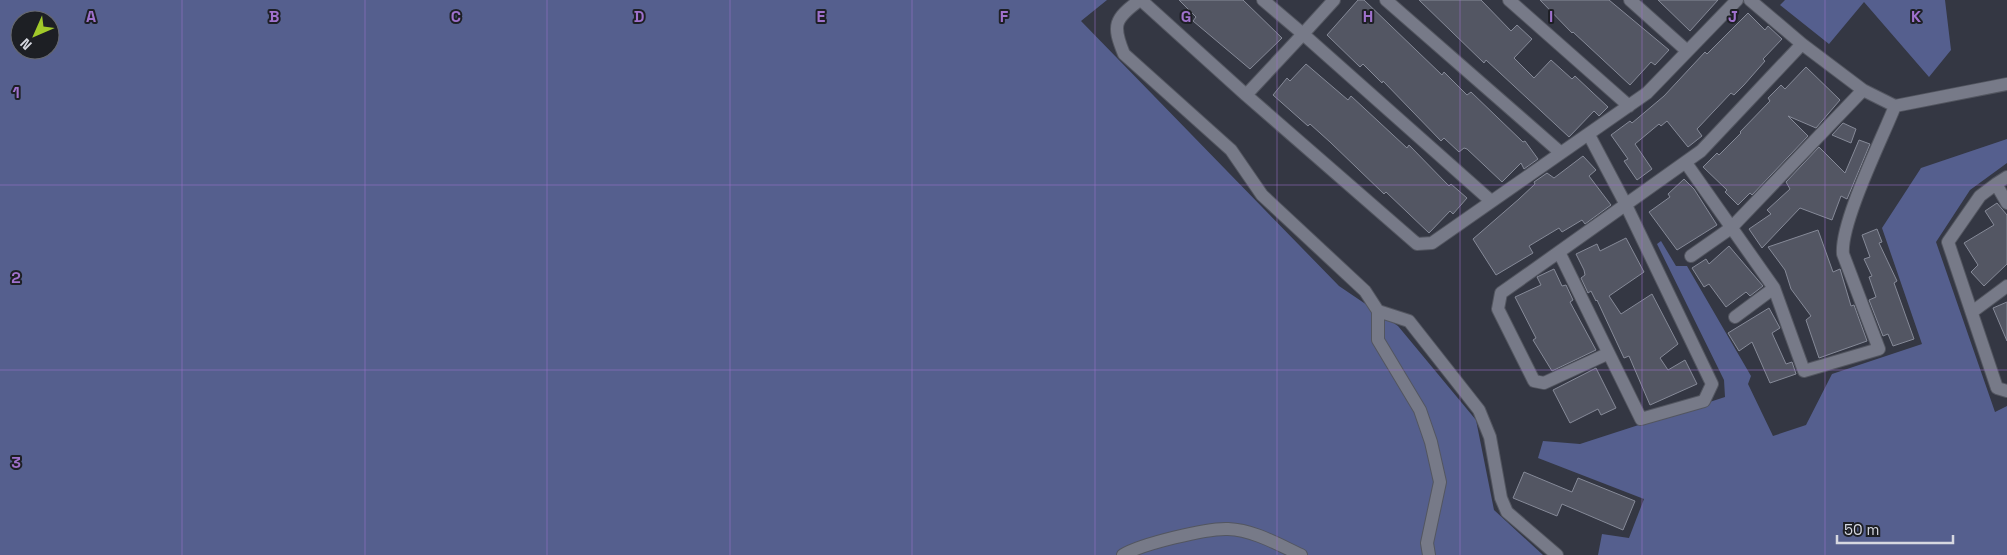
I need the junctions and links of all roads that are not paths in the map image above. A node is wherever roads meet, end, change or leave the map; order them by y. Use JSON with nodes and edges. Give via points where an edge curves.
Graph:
{"nodes":[{"id":1,"x":1141,"y":0,"type":"edge"},
{"id":2,"x":1263,"y":0,"type":"edge"},
{"id":3,"x":1334,"y":0,"type":"edge"},
{"id":4,"x":1386,"y":0,"type":"edge"},
{"id":5,"x":1509,"y":0,"type":"edge"},
{"id":6,"x":1630,"y":0,"type":"edge"},
{"id":7,"x":1737,"y":0,"type":"edge"},
{"id":8,"x":1750,"y":0,"type":"edge"},
{"id":9,"x":1303,"y":34,"type":"junction"},
{"id":10,"x":1802,"y":44,"type":"junction"},
{"id":11,"x":1686,"y":50,"type":"junction"},
{"id":12,"x":2007,"y":84,"type":"edge"},
{"id":13,"x":1864,"y":90,"type":"junction"},
{"id":14,"x":1246,"y":95,"type":"junction"},
{"id":15,"x":1629,"y":106,"type":"junction"},
{"id":16,"x":1895,"y":106,"type":"junction"},
{"id":17,"x":1589,"y":135,"type":"junction"},
{"id":18,"x":1561,"y":154,"type":"junction"},
{"id":19,"x":1686,"y":163,"type":"junction"},
{"id":20,"x":2007,"y":176,"type":"edge"},
{"id":21,"x":1996,"y":184,"type":"junction"},
{"id":22,"x":1491,"y":201,"type":"junction"},
{"id":23,"x":1625,"y":203,"type":"junction"},
{"id":24,"x":2007,"y":203,"type":"edge"},
{"id":25,"x":1731,"y":228,"type":"junction"},
{"id":26,"x":1559,"y":252,"type":"junction"},
{"id":27,"x":1691,"y":256,"type":"dead end"},
{"id":28,"x":2007,"y":286,"type":"edge"},
{"id":29,"x":1774,"y":288,"type":"junction"},
{"id":30,"x":1378,"y":311,"type":"junction"},
{"id":31,"x":1972,"y":312,"type":"junction"},
{"id":32,"x":1735,"y":316,"type":"dead end"},
{"id":33,"x":1608,"y":354,"type":"junction"},
{"id":34,"x":2007,"y":391,"type":"edge"},
{"id":35,"x":1123,"y":555,"type":"edge"},
{"id":36,"x":1302,"y":555,"type":"edge"},
{"id":37,"x":1430,"y":555,"type":"edge"},
{"id":38,"x":1557,"y":555,"type":"edge"}],
"edges":[{"from":1,"to":14,"type":"street"},
{"from":1,"to":30,"type":"street","via":[[1119,18],[1116,34],[1124,54],[1231,150],[1262,195],[1365,291]]},
{"from":2,"to":9,"type":"street"},
{"from":3,"to":9,"type":"street"},
{"from":4,"to":18,"type":"street"},
{"from":5,"to":15,"type":"street"},
{"from":6,"to":11,"type":"street"},
{"from":7,"to":11,"type":"street"},
{"from":8,"to":10,"type":"street"},
{"from":9,"to":14,"type":"street"},
{"from":9,"to":22,"type":"street"},
{"from":10,"to":13,"type":"street"},
{"from":10,"to":19,"type":"street"},
{"from":11,"to":15,"type":"street","via":[[1647,93]]},
{"from":12,"to":16,"type":"street"},
{"from":13,"to":16,"type":"street"},
{"from":13,"to":25,"type":"street"},
{"from":14,"to":22,"type":"street","via":[[1417,244],[1432,243]]},
{"from":15,"to":17,"type":"street"},
{"from":16,"to":29,"type":"street","via":[[1857,197],[1842,243],[1843,254],[1879,349],[1804,371]]},
{"from":17,"to":18,"type":"street"},
{"from":17,"to":23,"type":"street"},
{"from":18,"to":22,"type":"street"},
{"from":19,"to":23,"type":"street"},
{"from":19,"to":25,"type":"street"},
{"from":20,"to":21,"type":"street"},
{"from":21,"to":24,"type":"street"},
{"from":21,"to":31,"type":"street","via":[[1980,196],[1948,242]]},
{"from":23,"to":26,"type":"street"},
{"from":23,"to":33,"type":"street","via":[[1712,384],[1704,401],[1641,419]]},
{"from":25,"to":27,"type":"street"},
{"from":25,"to":29,"type":"street"},
{"from":26,"to":33,"type":"street"},
{"from":26,"to":33,"type":"street","via":[[1501,293],[1498,309],[1534,381],[1544,384]]},
{"from":28,"to":31,"type":"street"},
{"from":29,"to":32,"type":"street"},
{"from":30,"to":37,"type":"street","via":[[1378,340],[1420,410],[1440,482],[1427,543]]},
{"from":30,"to":38,"type":"street","via":[[1409,321],[1479,410],[1490,437],[1501,498],[1507,512]]},
{"from":31,"to":34,"type":"street","via":[[1997,388]]},
{"from":35,"to":36,"type":"street","via":[[1145,545],[1228,528],[1253,534]]}]}
